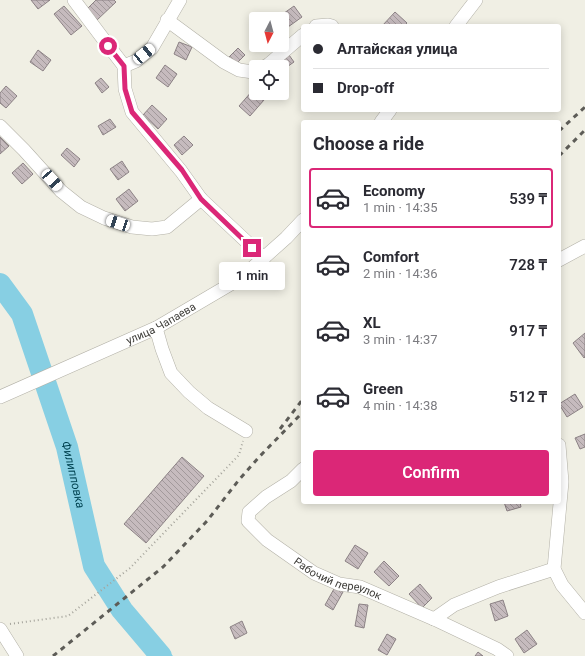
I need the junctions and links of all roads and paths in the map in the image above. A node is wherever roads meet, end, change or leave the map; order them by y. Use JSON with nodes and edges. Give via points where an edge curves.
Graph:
{"nodes":[{"id":1,"x":74,"y":0,"type":"edge"},
{"id":2,"x":180,"y":0,"type":"edge"},
{"id":3,"x":476,"y":0,"type":"edge"},
{"id":4,"x":167,"y":20,"type":"junction"},
{"id":5,"x":458,"y":24,"type":"edge"},
{"id":6,"x":301,"y":37,"type":"edge"},
{"id":7,"x":274,"y":60,"type":"edge"},
{"id":8,"x":124,"y":66,"type":"junction"},
{"id":9,"x":249,"y":71,"type":"edge"},
{"id":10,"x":0,"y":126,"type":"edge"},
{"id":11,"x":201,"y":199,"type":"junction"},
{"id":12,"x":301,"y":222,"type":"edge"},
{"id":13,"x":585,"y":246,"type":"edge"},
{"id":14,"x":264,"y":258,"type":"junction"},
{"id":15,"x":561,"y":259,"type":"edge"},
{"id":16,"x":156,"y":328,"type":"junction"},
{"id":17,"x":3,"y":396,"type":"edge"},
{"id":18,"x":246,"y":431,"type":"joint"},
{"id":19,"x":561,"y":470,"type":"edge"},
{"id":20,"x":301,"y":471,"type":"edge"},
{"id":21,"x":561,"y":493,"type":"edge"},
{"id":22,"x":560,"y":504,"type":"edge"},
{"id":23,"x":554,"y":569,"type":"junction"},
{"id":24,"x":585,"y":613,"type":"edge"},
{"id":25,"x":434,"y":619,"type":"junction"},
{"id":26,"x":4,"y":627,"type":"edge"},
{"id":27,"x":17,"y":656,"type":"edge"},
{"id":28,"x":507,"y":656,"type":"edge"}],
"edges":[{"from":1,"to":8,"type":"street"},
{"from":2,"to":4,"type":"street"},
{"from":3,"to":5,"type":"street"},
{"from":4,"to":8,"type":"street","via":[[152,48],[136,61]]},
{"from":4,"to":9,"type":"street","via":[[229,65]]},
{"from":6,"to":7,"type":"street"},
{"from":8,"to":11,"type":"street","via":[[125,89],[132,112],[182,170]]},
{"from":10,"to":11,"type":"street","via":[[61,191],[81,207],[104,218],[132,227],[167,227]]},
{"from":11,"to":14,"type":"street"},
{"from":12,"to":14,"type":"street","name":"улица Чапаева"},
{"from":13,"to":15,"type":"street"},
{"from":14,"to":16,"type":"street","name":"улица Чапаева","via":[[242,278]]},
{"from":16,"to":17,"type":"street","name":"улица Чапаева"},
{"from":16,"to":18,"type":"street","via":[[171,372],[208,408]]},
{"from":18,"to":26,"type":"path","via":[[239,455],[130,568],[68,616]]},
{"from":19,"to":21,"type":"street"},
{"from":20,"to":25,"type":"street","name":"Рабочий переулок","via":[[249,512],[248,521],[267,540],[314,572],[339,584],[360,587]]},
{"from":22,"to":23,"type":"street"},
{"from":23,"to":24,"type":"street","via":[[562,585]]},
{"from":23,"to":25,"type":"street","via":[[454,605]]},
{"from":25,"to":28,"type":"street","name":"Рабочий переулок"},
{"from":26,"to":27,"type":"street"}]}
